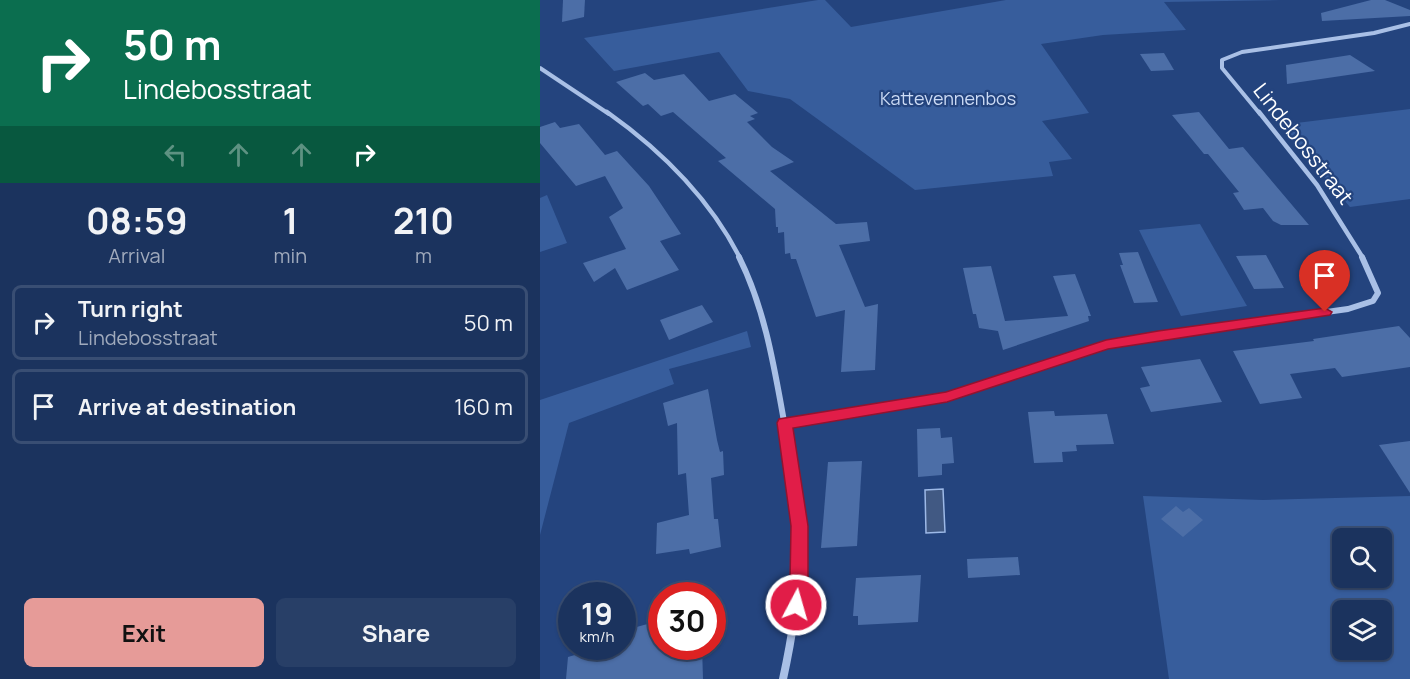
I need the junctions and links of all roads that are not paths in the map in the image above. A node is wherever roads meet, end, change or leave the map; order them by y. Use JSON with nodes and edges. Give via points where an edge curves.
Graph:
{"nodes":[{"id":1,"x":1410,"y":24,"type":"edge"},
{"id":2,"x":540,"y":68,"type":"edge"},
{"id":3,"x":784,"y":423,"type":"junction"},
{"id":4,"x":783,"y":679,"type":"edge"}],
"edges":[{"from":1,"to":3,"type":"street","name":"Lindebosstraat","via":[[1236,54],[1222,60],[1222,68],[1322,189],[1371,272],[1378,293],[1373,301],[1348,309],[1106,345],[947,397]]},
{"from":2,"to":3,"type":"street","via":[[593,101],[632,132],[688,181],[711,210],[737,250],[765,321]]},
{"from":3,"to":4,"type":"street","via":[[800,526],[799,583]]}]}
